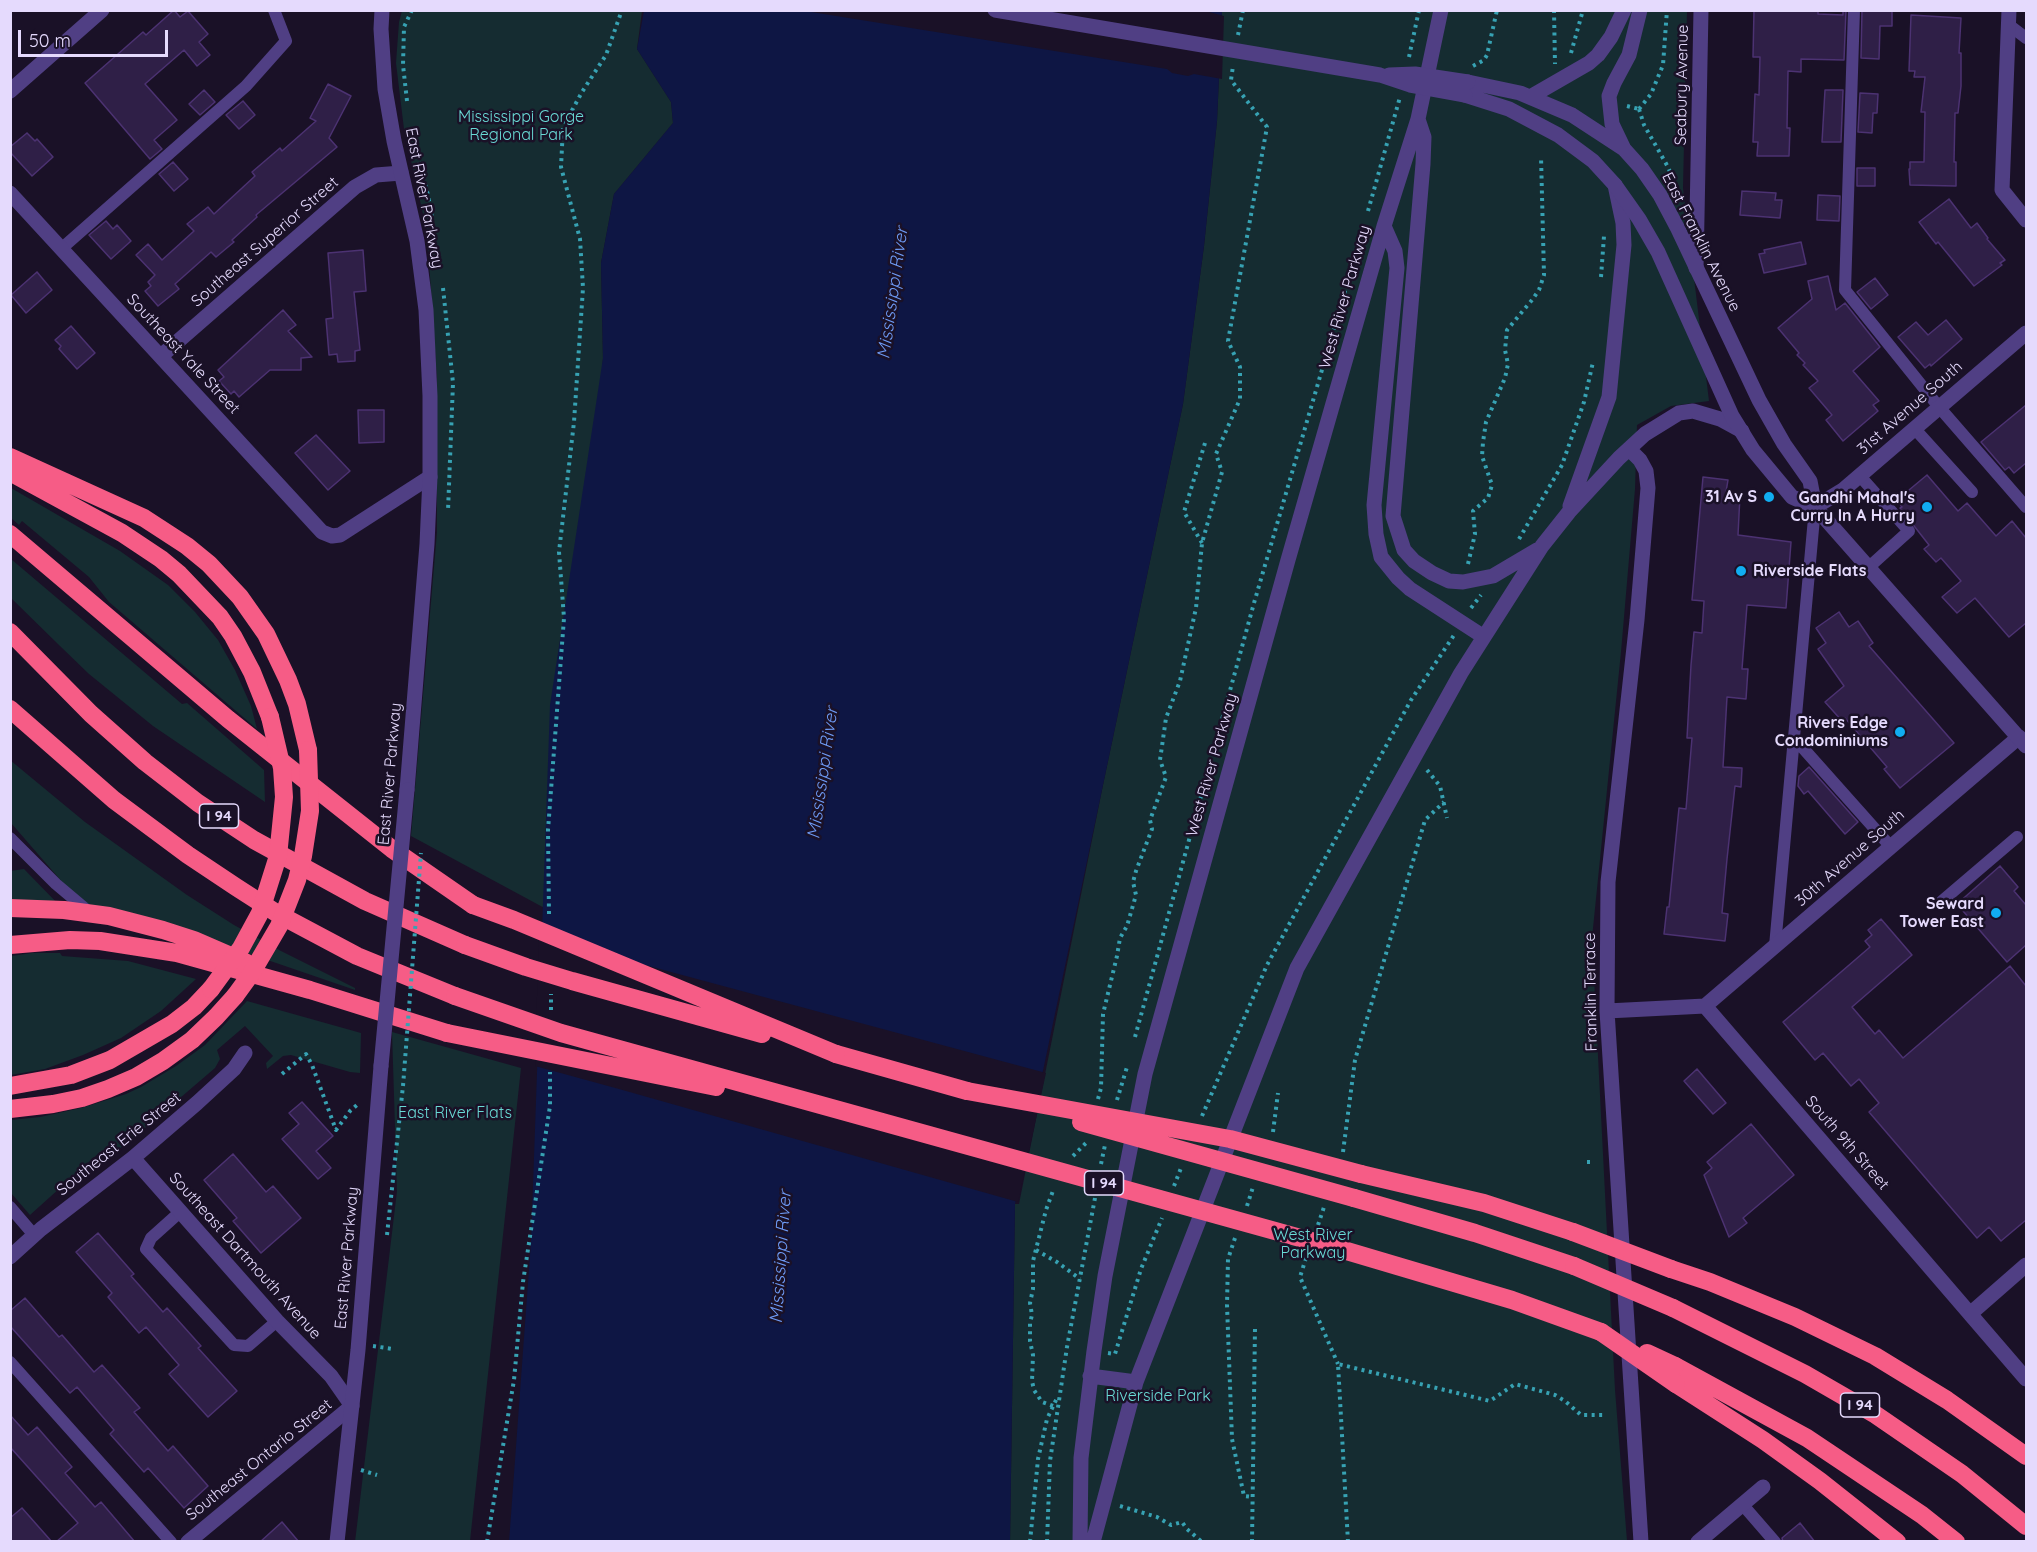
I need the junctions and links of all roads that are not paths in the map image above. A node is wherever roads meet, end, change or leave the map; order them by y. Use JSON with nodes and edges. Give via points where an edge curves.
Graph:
{"nodes":[{"id":1,"x":102,"y":10,"type":"edge"},
{"id":2,"x":274,"y":10,"type":"edge"},
{"id":3,"x":382,"y":10,"type":"edge"},
{"id":4,"x":995,"y":10,"type":"edge"},
{"id":5,"x":1441,"y":10,"type":"edge"},
{"id":6,"x":1624,"y":10,"type":"edge"},
{"id":7,"x":1640,"y":10,"type":"edge"},
{"id":8,"x":1701,"y":10,"type":"edge"},
{"id":9,"x":1854,"y":10,"type":"edge"},
{"id":10,"x":2009,"y":18,"type":"edge"},
{"id":11,"x":2026,"y":38,"type":"edge"},
{"id":12,"x":1466,"y":88,"type":"junction"},
{"id":13,"x":10,"y":91,"type":"edge"},
{"id":14,"x":1530,"y":97,"type":"junction"},
{"id":15,"x":1418,"y":119,"type":"junction"},
{"id":16,"x":1624,"y":149,"type":"junction"},
{"id":17,"x":401,"y":173,"type":"junction"},
{"id":18,"x":1615,"y":185,"type":"junction"},
{"id":19,"x":10,"y":193,"type":"edge"},
{"id":20,"x":2026,"y":220,"type":"edge"},
{"id":21,"x":1384,"y":226,"type":"junction"},
{"id":22,"x":61,"y":249,"type":"junction"},
{"id":23,"x":1696,"y":268,"type":"junction"},
{"id":24,"x":2026,"y":333,"type":"edge"},
{"id":25,"x":161,"y":356,"type":"junction"},
{"id":26,"x":1939,"y":407,"type":"junction"},
{"id":27,"x":1914,"y":428,"type":"junction"},
{"id":28,"x":1742,"y":431,"type":"junction"},
{"id":29,"x":1629,"y":448,"type":"junction"},
{"id":30,"x":10,"y":457,"type":"edge"},
{"id":31,"x":10,"y":472,"type":"edge"},
{"id":32,"x":1859,"y":476,"type":"junction"},
{"id":33,"x":430,"y":477,"type":"junction"},
{"id":34,"x":1971,"y":492,"type":"dead end"},
{"id":35,"x":1815,"y":507,"type":"junction"},
{"id":36,"x":2026,"y":507,"type":"edge"},
{"id":37,"x":1569,"y":512,"type":"junction"},
{"id":38,"x":10,"y":534,"type":"edge"},
{"id":39,"x":1542,"y":546,"type":"junction"},
{"id":40,"x":1869,"y":567,"type":"junction"},
{"id":41,"x":10,"y":632,"type":"edge"},
{"id":42,"x":1484,"y":637,"type":"junction"},
{"id":43,"x":10,"y":709,"type":"edge"},
{"id":44,"x":1794,"y":738,"type":"junction"},
{"id":45,"x":2023,"y":741,"type":"edge"},
{"id":46,"x":2017,"y":837,"type":"dead end"},
{"id":47,"x":10,"y":838,"type":"edge"},
{"id":48,"x":1891,"y":846,"type":"junction"},
{"id":49,"x":1942,"y":901,"type":"dead end"},
{"id":50,"x":10,"y":908,"type":"edge"},
{"id":51,"x":91,"y":913,"type":"junction"},
{"id":52,"x":10,"y":945,"type":"edge"},
{"id":53,"x":1775,"y":946,"type":"junction"},
{"id":54,"x":310,"y":990,"type":"junction"},
{"id":55,"x":1705,"y":1006,"type":"junction"},
{"id":56,"x":1607,"y":1011,"type":"junction"},
{"id":57,"x":245,"y":1053,"type":"dead end"},
{"id":58,"x":836,"y":1054,"type":"junction"},
{"id":59,"x":10,"y":1086,"type":"edge"},
{"id":60,"x":967,"y":1090,"type":"junction"},
{"id":61,"x":10,"y":1109,"type":"edge"},
{"id":62,"x":868,"y":1118,"type":"junction"},
{"id":63,"x":133,"y":1158,"type":"junction"},
{"id":64,"x":10,"y":1207,"type":"edge"},
{"id":65,"x":180,"y":1212,"type":"junction"},
{"id":66,"x":34,"y":1235,"type":"junction"},
{"id":67,"x":10,"y":1257,"type":"edge"},
{"id":68,"x":2026,"y":1265,"type":"edge"},
{"id":69,"x":1970,"y":1314,"type":"junction"},
{"id":70,"x":277,"y":1321,"type":"junction"},
{"id":71,"x":10,"y":1362,"type":"edge"},
{"id":72,"x":1676,"y":1375,"type":"junction"},
{"id":73,"x":1090,"y":1376,"type":"junction"},
{"id":74,"x":2026,"y":1379,"type":"edge"},
{"id":75,"x":1136,"y":1382,"type":"junction"},
{"id":76,"x":352,"y":1407,"type":"junction"},
{"id":77,"x":2026,"y":1456,"type":"edge"},
{"id":78,"x":1763,"y":1487,"type":"dead end"},
{"id":79,"x":1742,"y":1504,"type":"junction"},
{"id":80,"x":2026,"y":1526,"type":"edge"},
{"id":81,"x":171,"y":1542,"type":"edge"},
{"id":82,"x":189,"y":1542,"type":"edge"},
{"id":83,"x":337,"y":1542,"type":"edge"},
{"id":84,"x":1080,"y":1542,"type":"edge"},
{"id":85,"x":1093,"y":1542,"type":"edge"},
{"id":86,"x":1641,"y":1542,"type":"edge"},
{"id":87,"x":1698,"y":1542,"type":"edge"},
{"id":88,"x":1774,"y":1542,"type":"edge"},
{"id":89,"x":1897,"y":1542,"type":"edge"},
{"id":90,"x":1956,"y":1542,"type":"edge"}],
"edges":[{"from":1,"to":13,"type":"street"},
{"from":2,"to":22,"type":"lane","via":[[286,41],[246,86]]},
{"from":3,"to":17,"type":"street","name":"East River Parkway","via":[[383,65]]},
{"from":4,"to":12,"type":"street","bridge":true,"via":[[1380,75],[1415,74]]},
{"from":5,"to":15,"type":"street","name":"West River Parkway"},
{"from":6,"to":14,"type":"street","via":[[1598,55]]},
{"from":7,"to":16,"type":"street","via":[[1629,55],[1610,96],[1612,124]]},
{"from":8,"to":23,"type":"street","name":"Seabury Avenue"},
{"from":9,"to":26,"type":"lane","via":[[1845,290]]},
{"from":10,"to":11,"type":"lane"},
{"from":10,"to":20,"type":"street","via":[[2002,190]]},
{"from":12,"to":14,"type":"street","name":"East Franklin Avenue"},
{"from":12,"to":18,"type":"street","name":"East Franklin Avenue","via":[[1558,135],[1593,161]]},
{"from":14,"to":16,"type":"street","name":"East Franklin Avenue","via":[[1572,115]]},
{"from":15,"to":21,"type":"street","name":"West River Parkway"},
{"from":15,"to":39,"type":"street","via":[[1424,137],[1423,164],[1393,516],[1404,550],[1414,561],[1449,581],[1493,576]]},
{"from":16,"to":23,"type":"street","name":"East Franklin Avenue","via":[[1660,195]]},
{"from":17,"to":25,"type":"street","name":"Southeast Superior Street","via":[[376,175],[355,187]]},
{"from":17,"to":33,"type":"street","name":"East River Parkway","via":[[417,241],[426,310]]},
{"from":18,"to":28,"type":"street","name":"East Franklin Avenue","via":[[1658,252]]},
{"from":18,"to":37,"type":"street","via":[[1624,245],[1609,397]]},
{"from":19,"to":22,"type":"street","name":"Southeast Yale Street"},
{"from":21,"to":42,"type":"street","via":[[1395,251],[1397,268],[1374,505],[1381,557],[1398,578]]},
{"from":21,"to":73,"type":"street","name":"West River Parkway","via":[[1145,1074],[1105,1276]]},
{"from":22,"to":25,"type":"street","name":"Southeast Yale Street"},
{"from":23,"to":35,"type":"street","name":"East Franklin Avenue","via":[[1758,400],[1810,482]]},
{"from":24,"to":26,"type":"street","name":"31st Avenue South"},
{"from":25,"to":33,"type":"street","name":"Southeast Yale Street","via":[[322,532],[340,535]]},
{"from":26,"to":27,"type":"street","name":"31st Avenue South"},
{"from":26,"to":36,"type":"lane"},
{"from":27,"to":32,"type":"street","name":"31st Avenue South"},
{"from":27,"to":34,"type":"lane"},
{"from":28,"to":29,"type":"street","via":[[1704,413],[1679,413]]},
{"from":28,"to":35,"type":"street","name":"East Franklin Avenue","via":[[1792,497]]},
{"from":29,"to":37,"type":"street"},
{"from":29,"to":56,"type":"street","name":"Franklin Terrace","via":[[1646,471],[1648,488],[1608,882]]},
{"from":30,"to":61,"type":"highway","bridge":true,"via":[[144,518],[209,564],[240,597],[266,634],[297,704],[308,750],[310,811],[297,880],[279,926],[251,974],[216,1017],[192,1040],[136,1077],[82,1098]]},
{"from":31,"to":59,"type":"highway","bridge":true,"via":[[137,543],[179,574],[207,602],[233,636],[270,717],[284,796],[278,856],[256,922],[241,948],[194,1007],[110,1060],[71,1075]]},
{"from":32,"to":35,"type":"street","name":"31st Avenue South"},
{"from":32,"to":40,"type":"lane","via":[[1909,531]]},
{"from":33,"to":76,"type":"street","name":"East River Parkway","bridge":true,"via":[[407,790]]},
{"from":35,"to":40,"type":"street","name":"East Franklin Avenue"},
{"from":35,"to":44,"type":"lane"},
{"from":37,"to":39,"type":"street"},
{"from":38,"to":58,"type":"highway","bridge":true,"via":[[228,719],[392,849],[473,905]]},
{"from":39,"to":42,"type":"street"},
{"from":40,"to":45,"type":"street","name":"East Franklin Avenue"},
{"from":41,"to":58,"type":"highway","number":"I 94","bridge":true,"via":[[91,714],[198,803],[254,840],[345,890],[465,945],[526,967]]},
{"from":42,"to":75,"type":"street","via":[[1297,968]]},
{"from":43,"to":62,"type":"highway","number":"I 94","bridge":true,"via":[[85,777],[188,855],[278,914],[357,956],[454,996],[561,1033]]},
{"from":44,"to":48,"type":"lane"},
{"from":44,"to":53,"type":"lane"},
{"from":45,"to":48,"type":"street","name":"30th Avenue South"},
{"from":46,"to":49,"type":"lane"},
{"from":47,"to":51,"type":"lane"},
{"from":48,"to":53,"type":"street","name":"30th Avenue South"},
{"from":50,"to":51,"type":"highway"},
{"from":51,"to":54,"type":"highway","via":[[194,940]]},
{"from":52,"to":54,"type":"highway","via":[[70,940],[137,946]]},
{"from":53,"to":55,"type":"street","name":"30th Avenue South"},
{"from":54,"to":62,"type":"highway","bridge":true,"via":[[447,1033]]},
{"from":55,"to":56,"type":"street"},
{"from":55,"to":69,"type":"street","name":"South 9th Street"},
{"from":56,"to":86,"type":"street","name":"Franklin Terrace"},
{"from":57,"to":63,"type":"street","name":"Southeast Erie Street","via":[[234,1069]]},
{"from":58,"to":60,"type":"highway","number":"I 94"},
{"from":60,"to":77,"type":"highway","bridge":true,"via":[[1230,1139],[1484,1203],[1573,1232],[1752,1299],[1835,1336],[1947,1400]]},
{"from":60,"to":80,"type":"highway","number":"I 94","bridge":true,"via":[[1475,1233],[1574,1266],[1673,1308],[1805,1374],[1876,1415],[1962,1474]]},
{"from":62,"to":72,"type":"highway","number":"I 94","bridge":true,"via":[[1455,1282],[1601,1332]]},
{"from":63,"to":65,"type":"street","name":"Southeast Dartmouth Avenue"},
{"from":63,"to":66,"type":"street","name":"Southeast Erie Street"},
{"from":64,"to":66,"type":"lane"},
{"from":65,"to":70,"type":"street","name":"Southeast Dartmouth Avenue"},
{"from":65,"to":70,"type":"lane","via":[[151,1238],[146,1249],[234,1345],[248,1346]]},
{"from":66,"to":67,"type":"street","name":"Southeast Erie Street"},
{"from":68,"to":69,"type":"street"},
{"from":69,"to":74,"type":"street","name":"South 9th Street"},
{"from":70,"to":76,"type":"street","name":"Southeast Dartmouth Avenue","via":[[331,1376]]},
{"from":71,"to":81,"type":"lane"},
{"from":72,"to":89,"type":"highway"},
{"from":72,"to":90,"type":"highway","via":[[1807,1438]]},
{"from":73,"to":75,"type":"street"},
{"from":73,"to":84,"type":"street","name":"West River Parkway","via":[[1081,1458]]},
{"from":75,"to":85,"type":"street"},
{"from":76,"to":82,"type":"street","name":"Southeast Ontario Street"},
{"from":76,"to":83,"type":"street","name":"East River Parkway"},
{"from":78,"to":79,"type":"street"},
{"from":79,"to":87,"type":"street"},
{"from":79,"to":88,"type":"lane"}]}
